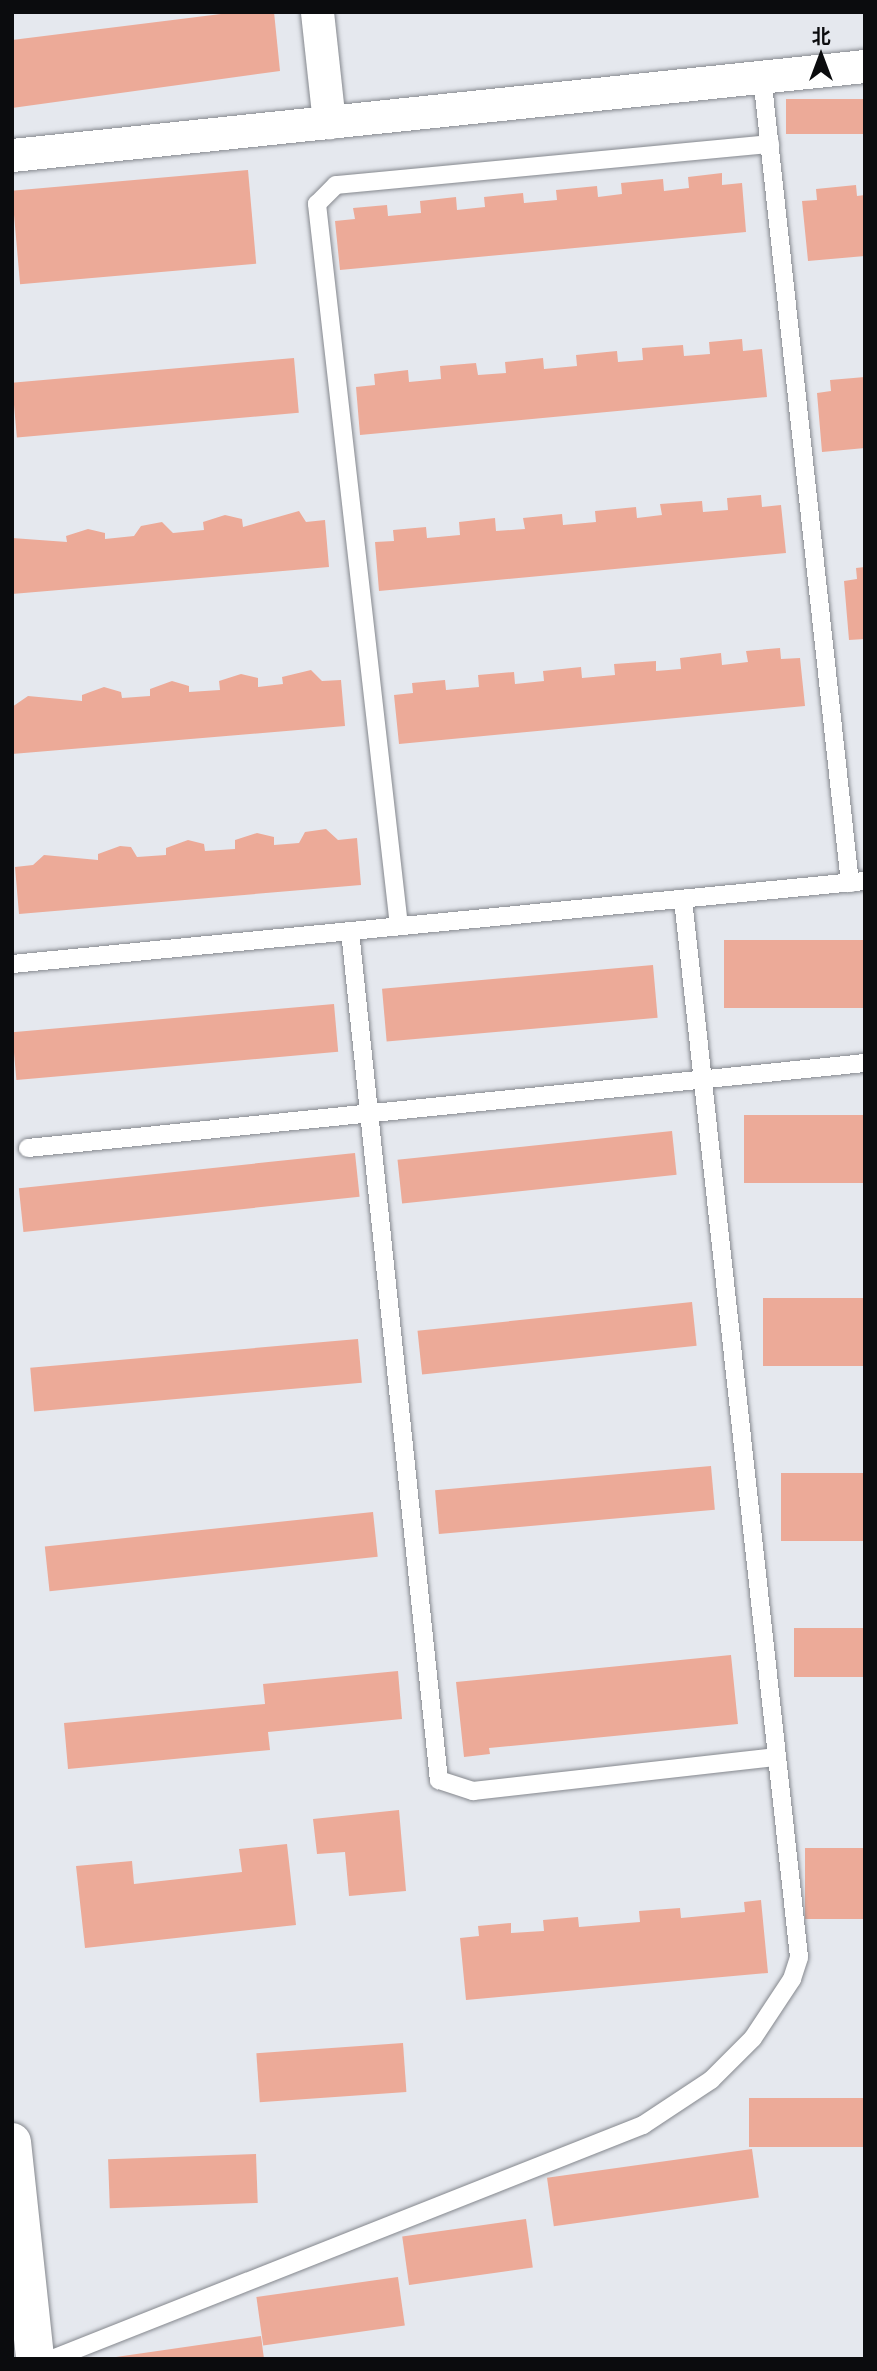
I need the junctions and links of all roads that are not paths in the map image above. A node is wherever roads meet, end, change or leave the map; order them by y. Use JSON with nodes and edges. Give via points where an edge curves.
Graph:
{"nodes":[{"id":1,"x":317,"y":12,"type":"edge"},
{"id":2,"x":865,"y":66,"type":"edge"},
{"id":3,"x":762,"y":76,"type":"junction"},
{"id":4,"x":329,"y":122,"type":"junction"},
{"id":5,"x":770,"y":144,"type":"junction"},
{"id":6,"x":12,"y":155,"type":"edge"},
{"id":7,"x":858,"y":882,"type":"edge"},
{"id":8,"x":683,"y":899,"type":"junction"},
{"id":9,"x":399,"y":926,"type":"junction"},
{"id":10,"x":350,"y":931,"type":"junction"},
{"id":11,"x":12,"y":964,"type":"edge"},
{"id":12,"x":865,"y":1063,"type":"edge"},
{"id":13,"x":703,"y":1080,"type":"junction"},
{"id":14,"x":369,"y":1113,"type":"junction"},
{"id":15,"x":28,"y":1148,"type":"dead end"},
{"id":16,"x":776,"y":1757,"type":"junction"},
{"id":17,"x":12,"y":2142,"type":"edge"},
{"id":18,"x":35,"y":2359,"type":"edge"},
{"id":19,"x":52,"y":2359,"type":"edge"}],
"edges":[{"from":1,"to":4,"type":"street"},
{"from":2,"to":3,"type":"street"},
{"from":3,"to":4,"type":"street"},
{"from":3,"to":5,"type":"lane"},
{"from":4,"to":6,"type":"street"},
{"from":5,"to":7,"type":"lane"},
{"from":5,"to":9,"type":"lane","via":[[336,185],[317,204]]},
{"from":7,"to":8,"type":"lane"},
{"from":8,"to":9,"type":"lane"},
{"from":8,"to":13,"type":"lane"},
{"from":9,"to":10,"type":"lane"},
{"from":10,"to":11,"type":"lane"},
{"from":10,"to":14,"type":"lane"},
{"from":12,"to":13,"type":"lane"},
{"from":13,"to":14,"type":"lane"},
{"from":13,"to":16,"type":"lane"},
{"from":14,"to":15,"type":"lane"},
{"from":14,"to":16,"type":"lane","via":[[439,1780],[473,1791]]},
{"from":16,"to":19,"type":"lane","via":[[799,1957],[792,1979],[753,2038],[710,2080],[643,2125]]},
{"from":17,"to":18,"type":"street"}]}
